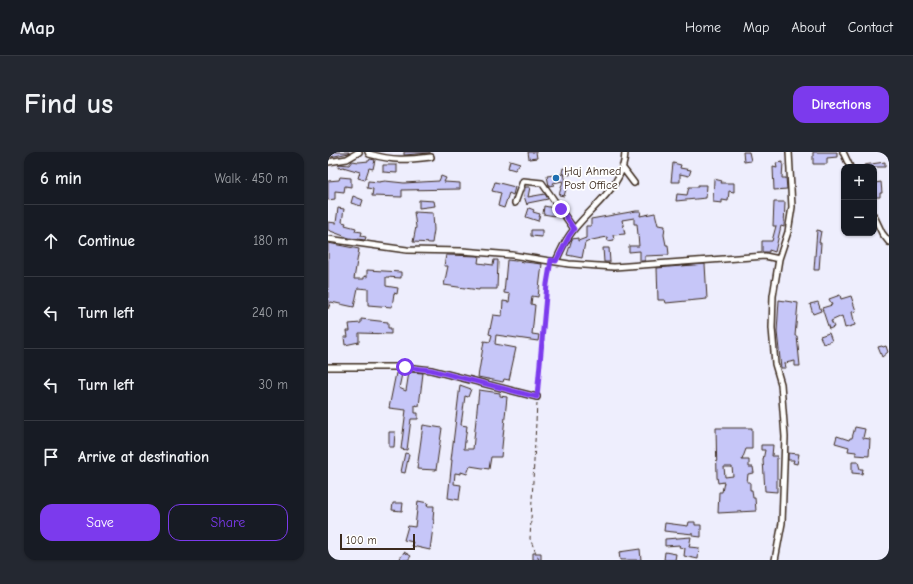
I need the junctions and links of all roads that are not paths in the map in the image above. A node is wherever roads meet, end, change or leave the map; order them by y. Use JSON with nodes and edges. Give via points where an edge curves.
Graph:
{"nodes":[{"id":1,"x":359,"y":152,"type":"edge"},
{"id":2,"x":368,"y":152,"type":"edge"},
{"id":3,"x":625,"y":152,"type":"edge"},
{"id":4,"x":789,"y":152,"type":"edge"},
{"id":5,"x":843,"y":152,"type":"edge"},
{"id":6,"x":431,"y":157,"type":"dead end"},
{"id":7,"x":328,"y":162,"type":"edge"},
{"id":8,"x":849,"y":164,"type":"edge"},
{"id":9,"x":622,"y":167,"type":"junction"},
{"id":10,"x":634,"y":183,"type":"dead end"},
{"id":11,"x":516,"y":203,"type":"dead end"},
{"id":12,"x":877,"y":222,"type":"edge"},
{"id":13,"x":574,"y":229,"type":"junction"},
{"id":14,"x":328,"y":239,"type":"edge"},
{"id":15,"x":889,"y":242,"type":"edge"},
{"id":16,"x":779,"y":259,"type":"junction"},
{"id":17,"x":554,"y":260,"type":"junction"},
{"id":18,"x":328,"y":367,"type":"edge"},
{"id":19,"x":537,"y":397,"type":"road end"},
{"id":20,"x":775,"y":560,"type":"edge"}],
"edges":[{"from":1,"to":7,"type":"street","via":[[347,159]]},
{"from":2,"to":6,"type":"street","via":[[401,161]]},
{"from":3,"to":9,"type":"street"},
{"from":4,"to":16,"type":"street","via":[[792,207],[788,232]]},
{"from":5,"to":8,"type":"street"},
{"from":9,"to":10,"type":"street"},
{"from":9,"to":13,"type":"street","via":[[612,189]]},
{"from":11,"to":13,"type":"street","via":[[523,181],[542,183]]},
{"from":12,"to":15,"type":"street"},
{"from":13,"to":17,"type":"street"},
{"from":14,"to":17,"type":"street","via":[[406,250],[462,251]]},
{"from":16,"to":17,"type":"street","via":[[765,256],[614,266],[569,264]]},
{"from":16,"to":20,"type":"street","via":[[773,296],[772,328],[775,364],[781,384],[785,437],[782,523]]},
{"from":18,"to":19,"type":"street","via":[[405,367],[431,370]]}]}
